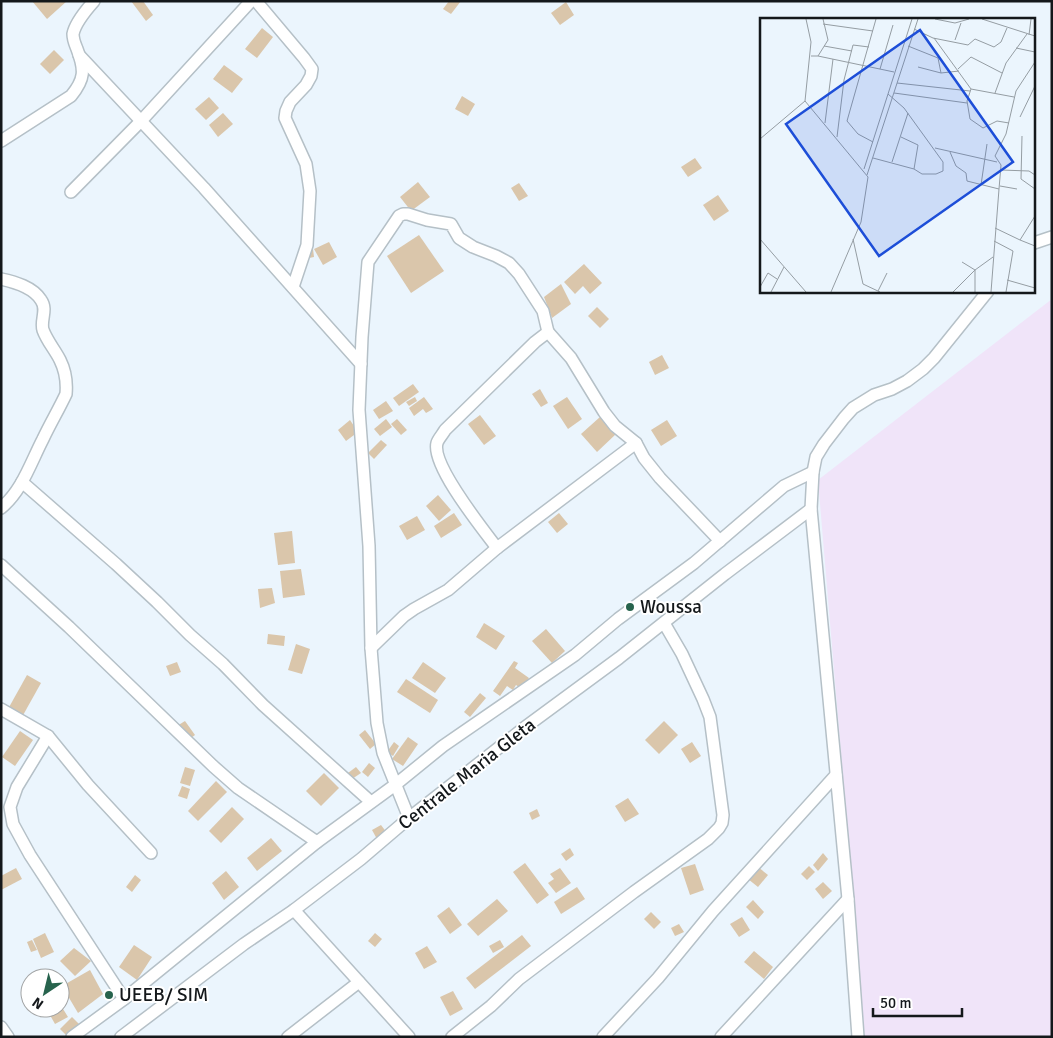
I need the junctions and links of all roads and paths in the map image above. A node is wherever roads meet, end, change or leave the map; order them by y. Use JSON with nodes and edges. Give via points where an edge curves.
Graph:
{"nodes":[{"id":1,"x":251,"y":1,"type":"edge"},
{"id":2,"x":256,"y":1,"type":"edge"},
{"id":3,"x":92,"y":2,"type":"edge"},
{"id":4,"x":79,"y":55,"type":"junction"},
{"id":5,"x":141,"y":121,"type":"junction"},
{"id":6,"x":1,"y":141,"type":"edge"},
{"id":7,"x":71,"y":192,"type":"dead end"},
{"id":8,"x":1052,"y":237,"type":"edge"},
{"id":9,"x":1036,"y":242,"type":"edge"},
{"id":10,"x":1,"y":279,"type":"edge"},
{"id":11,"x":293,"y":287,"type":"junction"},
{"id":12,"x":987,"y":292,"type":"edge"},
{"id":13,"x":548,"y":332,"type":"junction"},
{"id":14,"x":361,"y":364,"type":"junction"},
{"id":15,"x":636,"y":443,"type":"junction"},
{"id":16,"x":813,"y":472,"type":"junction"},
{"id":17,"x":22,"y":482,"type":"junction"},
{"id":18,"x":1,"y":508,"type":"edge"},
{"id":19,"x":811,"y":509,"type":"junction"},
{"id":20,"x":720,"y":541,"type":"junction"},
{"id":21,"x":497,"y":548,"type":"junction"},
{"id":22,"x":1,"y":565,"type":"edge"},
{"id":23,"x":664,"y":623,"type":"junction"},
{"id":24,"x":371,"y":648,"type":"junction"},
{"id":25,"x":1,"y":709,"type":"edge"},
{"id":26,"x":48,"y":736,"type":"junction"},
{"id":27,"x":836,"y":775,"type":"junction"},
{"id":28,"x":395,"y":784,"type":"junction"},
{"id":29,"x":371,"y":802,"type":"junction"},
{"id":30,"x":409,"y":818,"type":"junction"},
{"id":31,"x":317,"y":842,"type":"junction"},
{"id":32,"x":151,"y":853,"type":"dead end"},
{"id":33,"x":848,"y":900,"type":"junction"},
{"id":34,"x":294,"y":910,"type":"junction"},
{"id":35,"x":359,"y":982,"type":"junction"},
{"id":36,"x":124,"y":998,"type":"junction"},
{"id":37,"x":1,"y":1027,"type":"edge"},
{"id":38,"x":8,"y":1037,"type":"edge"},
{"id":39,"x":72,"y":1037,"type":"edge"},
{"id":40,"x":121,"y":1037,"type":"edge"},
{"id":41,"x":288,"y":1037,"type":"edge"},
{"id":42,"x":409,"y":1037,"type":"edge"},
{"id":43,"x":452,"y":1037,"type":"edge"},
{"id":44,"x":603,"y":1037,"type":"edge"},
{"id":45,"x":721,"y":1037,"type":"edge"},
{"id":46,"x":858,"y":1037,"type":"edge"}],
"edges":[{"from":1,"to":5,"type":"street"},
{"from":2,"to":11,"type":"street","via":[[312,69],[306,85],[290,102],[285,118],[306,164],[310,191],[307,245]]},
{"from":3,"to":4,"type":"street","via":[[74,30],[73,38]]},
{"from":4,"to":5,"type":"street"},
{"from":4,"to":6,"type":"street","via":[[83,74],[71,96]]},
{"from":5,"to":7,"type":"street"},
{"from":5,"to":11,"type":"street"},
{"from":8,"to":9,"type":"street"},
{"from":10,"to":17,"type":"street","via":[[16,282],[42,301],[45,310],[42,328],[61,362],[67,385],[66,394]]},
{"from":11,"to":14,"type":"street"},
{"from":12,"to":16,"type":"street","via":[[923,369],[907,381],[853,408],[824,444]]},
{"from":13,"to":14,"type":"street","via":[[543,311],[509,264],[473,248],[459,238],[451,224],[403,214],[368,262]]},
{"from":13,"to":15,"type":"street","via":[[572,358],[615,426]]},
{"from":13,"to":21,"type":"street","via":[[514,362],[437,442],[437,456],[448,480]]},
{"from":14,"to":24,"type":"street","via":[[359,410],[369,546]]},
{"from":15,"to":20,"type":"street","via":[[660,478]]},
{"from":15,"to":21,"type":"street"},
{"from":16,"to":19,"type":"street"},
{"from":16,"to":20,"type":"street","via":[[784,486]]},
{"from":17,"to":18,"type":"street"},
{"from":17,"to":29,"type":"street","via":[[116,564],[263,705]]},
{"from":19,"to":23,"type":"street","name":"Centrale Maria Gleta"},
{"from":19,"to":27,"type":"street"},
{"from":20,"to":28,"type":"street","via":[[575,654],[443,746]]},
{"from":21,"to":24,"type":"street","via":[[448,590],[414,608]]},
{"from":22,"to":31,"type":"street","via":[[238,788]]},
{"from":23,"to":30,"type":"street","name":"Centrale Maria Gleta"},
{"from":23,"to":43,"type":"street","via":[[682,654],[710,717],[722,823],[708,839],[519,979]]},
{"from":24,"to":28,"type":"street","via":[[377,723]]},
{"from":25,"to":26,"type":"street"},
{"from":26,"to":32,"type":"street"},
{"from":26,"to":36,"type":"street","via":[[17,787],[10,807],[13,824]]},
{"from":27,"to":33,"type":"street"},
{"from":27,"to":44,"type":"street"},
{"from":28,"to":29,"type":"street"},
{"from":28,"to":30,"type":"street"},
{"from":29,"to":31,"type":"street"},
{"from":30,"to":34,"type":"street","name":"Centrale Maria Gleta"},
{"from":31,"to":36,"type":"street"},
{"from":33,"to":45,"type":"street"},
{"from":33,"to":46,"type":"street"},
{"from":34,"to":35,"type":"street"},
{"from":34,"to":40,"type":"street","name":"Centrale Maria Gleta"},
{"from":35,"to":41,"type":"street"},
{"from":35,"to":42,"type":"street"},
{"from":36,"to":39,"type":"street"},
{"from":37,"to":38,"type":"street"}]}
